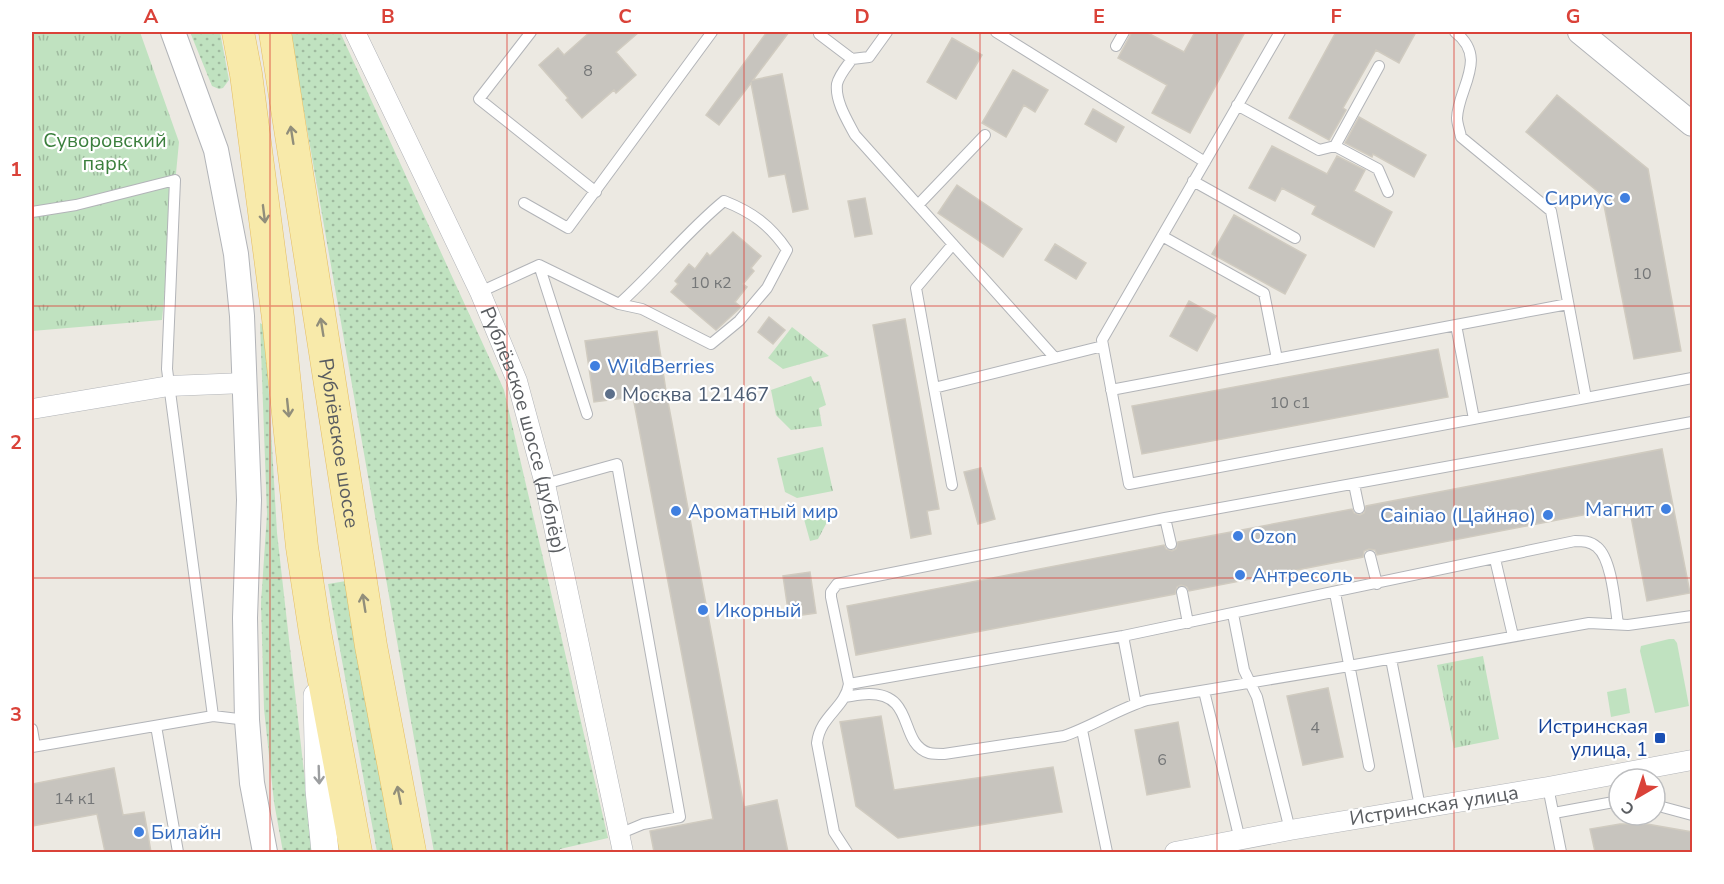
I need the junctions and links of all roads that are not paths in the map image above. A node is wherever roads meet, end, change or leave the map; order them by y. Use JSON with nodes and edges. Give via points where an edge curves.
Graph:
{"nodes":[{"id":1,"x":173,"y":32,"type":"edge"},
{"id":2,"x":238,"y":32,"type":"edge"},
{"id":3,"x":275,"y":32,"type":"edge"},
{"id":4,"x":355,"y":32,"type":"edge"},
{"id":5,"x":531,"y":32,"type":"edge"},
{"id":6,"x":712,"y":32,"type":"edge"},
{"id":7,"x":887,"y":32,"type":"edge"},
{"id":8,"x":996,"y":32,"type":"edge"},
{"id":9,"x":1124,"y":32,"type":"edge"},
{"id":10,"x":1280,"y":32,"type":"edge"},
{"id":11,"x":1455,"y":32,"type":"edge"},
{"id":12,"x":1580,"y":32,"type":"edge"},
{"id":13,"x":819,"y":34,"type":"dead end"},
{"id":14,"x":1116,"y":46,"type":"dead end"},
{"id":15,"x":852,"y":59,"type":"junction"},
{"id":16,"x":1379,"y":66,"type":"dead end"},
{"id":17,"x":1237,"y":105,"type":"junction"},
{"id":18,"x":1692,"y":124,"type":"edge"},
{"id":19,"x":985,"y":135,"type":"dead end"},
{"id":20,"x":1335,"y":146,"type":"junction"},
{"id":21,"x":1205,"y":162,"type":"junction"},
{"id":22,"x":1193,"y":181,"type":"junction"},
{"id":23,"x":596,"y":192,"type":"junction"},
{"id":24,"x":1388,"y":192,"type":"dead end"},
{"id":25,"x":524,"y":203,"type":"dead end"},
{"id":26,"x":918,"y":205,"type":"junction"},
{"id":27,"x":32,"y":212,"type":"edge"},
{"id":28,"x":1162,"y":236,"type":"junction"},
{"id":29,"x":1295,"y":238,"type":"dead end"},
{"id":30,"x":953,"y":244,"type":"junction"},
{"id":31,"x":539,"y":264,"type":"junction"},
{"id":32,"x":480,"y":292,"type":"junction"},
{"id":33,"x":619,"y":304,"type":"junction"},
{"id":34,"x":1568,"y":304,"type":"junction"},
{"id":35,"x":1456,"y":325,"type":"junction"},
{"id":36,"x":1103,"y":346,"type":"junction"},
{"id":37,"x":1055,"y":358,"type":"junction"},
{"id":38,"x":1276,"y":359,"type":"junction"},
{"id":39,"x":1692,"y":378,"type":"edge"},
{"id":40,"x":245,"y":383,"type":"junction"},
{"id":41,"x":169,"y":386,"type":"junction"},
{"id":42,"x":934,"y":388,"type":"junction"},
{"id":43,"x":1111,"y":390,"type":"junction"},
{"id":44,"x":1586,"y":398,"type":"junction"},
{"id":45,"x":32,"y":409,"type":"edge"},
{"id":46,"x":587,"y":414,"type":"dead end"},
{"id":47,"x":1474,"y":419,"type":"junction"},
{"id":48,"x":1692,"y":422,"type":"edge"},
{"id":49,"x":545,"y":484,"type":"junction"},
{"id":50,"x":1354,"y":484,"type":"junction"},
{"id":51,"x":952,"y":485,"type":"dead end"},
{"id":52,"x":1359,"y":508,"type":"dead end"},
{"id":53,"x":1165,"y":518,"type":"junction"},
{"id":54,"x":1171,"y":544,"type":"dead end"},
{"id":55,"x":1370,"y":556,"type":"dead end"},
{"id":56,"x":1495,"y":559,"type":"junction"},
{"id":57,"x":1377,"y":584,"type":"junction"},
{"id":58,"x":1182,"y":592,"type":"dead end"},
{"id":59,"x":1335,"y":593,"type":"junction"},
{"id":60,"x":1233,"y":614,"type":"junction"},
{"id":61,"x":1692,"y":616,"type":"edge"},
{"id":62,"x":1188,"y":623,"type":"junction"},
{"id":63,"x":1618,"y":624,"type":"junction"},
{"id":64,"x":315,"y":632,"type":"junction"},
{"id":65,"x":1123,"y":636,"type":"junction"},
{"id":66,"x":1513,"y":636,"type":"junction"},
{"id":67,"x":1391,"y":659,"type":"junction"},
{"id":68,"x":1349,"y":666,"type":"junction"},
{"id":69,"x":1250,"y":683,"type":"junction"},
{"id":70,"x":849,"y":684,"type":"junction"},
{"id":71,"x":1204,"y":691,"type":"junction"},
{"id":72,"x":845,"y":698,"type":"junction"},
{"id":73,"x":1136,"y":704,"type":"junction"},
{"id":74,"x":213,"y":716,"type":"junction"},
{"id":75,"x":247,"y":720,"type":"junction"},
{"id":76,"x":156,"y":726,"type":"junction"},
{"id":77,"x":32,"y":729,"type":"edge"},
{"id":78,"x":1082,"y":730,"type":"junction"},
{"id":79,"x":33,"y":747,"type":"edge"},
{"id":80,"x":1692,"y":760,"type":"edge"},
{"id":81,"x":1369,"y":766,"type":"dead end"},
{"id":82,"x":1548,"y":787,"type":"junction"},
{"id":83,"x":1607,"y":803,"type":"edge"},
{"id":84,"x":1420,"y":807,"type":"junction"},
{"id":85,"x":1667,"y":808,"type":"edge"},
{"id":86,"x":1554,"y":813,"type":"junction"},
{"id":87,"x":1692,"y":815,"type":"edge"},
{"id":88,"x":1290,"y":830,"type":"junction"},
{"id":89,"x":621,"y":843,"type":"edge"},
{"id":90,"x":1235,"y":844,"type":"edge"},
{"id":91,"x":178,"y":852,"type":"edge"},
{"id":92,"x":266,"y":852,"type":"edge"},
{"id":93,"x":325,"y":852,"type":"edge"},
{"id":94,"x":356,"y":852,"type":"edge"},
{"id":95,"x":410,"y":852,"type":"edge"},
{"id":96,"x":847,"y":852,"type":"edge"},
{"id":97,"x":1107,"y":852,"type":"edge"},
{"id":98,"x":1175,"y":852,"type":"edge"},
{"id":99,"x":1561,"y":852,"type":"edge"}],
"edges":[{"from":1,"to":40,"type":"street","via":[[216,150],[236,254]]},
{"from":2,"to":64,"type":"main road","one_way":true,"via":[[278,318]]},
{"from":95,"to":3,"type":"main road","name":"Рублёвское шоссе","one_way":true,"via":[[371,646]]},
{"from":4,"to":32,"type":"street","name":"Рублёвское шоссе (дублёр)"},
{"from":5,"to":23,"type":"lane","via":[[479,99]]},
{"from":6,"to":23,"type":"lane"},
{"from":7,"to":15,"type":"lane","via":[[869,57]]},
{"from":8,"to":21,"type":"lane"},
{"from":9,"to":14,"type":"lane"},
{"from":10,"to":17,"type":"lane"},
{"from":11,"to":34,"type":"lane","via":[[1470,52],[1472,67],[1457,118],[1461,137],[1551,211]]},
{"from":12,"to":18,"type":"street"},
{"from":13,"to":15,"type":"lane"},
{"from":15,"to":26,"type":"lane","via":[[837,84],[840,106],[855,135]]},
{"from":16,"to":20,"type":"lane"},
{"from":17,"to":20,"type":"lane","via":[[1319,150]]},
{"from":17,"to":21,"type":"lane"},
{"from":19,"to":26,"type":"lane"},
{"from":20,"to":24,"type":"lane","via":[[1378,169]]},
{"from":21,"to":22,"type":"lane"},
{"from":22,"to":28,"type":"lane"},
{"from":22,"to":29,"type":"lane"},
{"from":23,"to":25,"type":"lane","via":[[568,228]]},
{"from":26,"to":30,"type":"lane"},
{"from":27,"to":41,"type":"lane","via":[[76,206],[175,180]]},
{"from":28,"to":36,"type":"lane","via":[[1102,340]]},
{"from":28,"to":38,"type":"lane","via":[[1264,293]]},
{"from":30,"to":37,"type":"lane"},
{"from":30,"to":42,"type":"lane","via":[[916,288]]},
{"from":31,"to":32,"type":"lane"},
{"from":31,"to":33,"type":"lane"},
{"from":31,"to":46,"type":"lane"},
{"from":32,"to":49,"type":"street","name":"Рублёвское шоссе (дублёр)","via":[[517,381]]},
{"from":33,"to":33,"type":"lane","via":[[699,221],[724,201],[761,219],[787,250],[767,288],[739,321],[711,344],[642,309]]},
{"from":34,"to":35,"type":"lane"},
{"from":34,"to":44,"type":"lane"},
{"from":35,"to":38,"type":"lane"},
{"from":35,"to":47,"type":"lane"},
{"from":36,"to":37,"type":"lane"},
{"from":36,"to":43,"type":"lane"},
{"from":37,"to":42,"type":"lane"},
{"from":38,"to":43,"type":"lane"},
{"from":39,"to":44,"type":"lane"},
{"from":40,"to":41,"type":"street"},
{"from":40,"to":75,"type":"street","via":[[249,500]]},
{"from":41,"to":45,"type":"street"},
{"from":41,"to":74,"type":"lane"},
{"from":42,"to":51,"type":"lane"},
{"from":43,"to":47,"type":"lane","via":[[1129,484]]},
{"from":44,"to":47,"type":"lane"},
{"from":48,"to":50,"type":"lane"},
{"from":49,"to":89,"type":"street","name":"Рублёвское шоссе (дублёр)"},
{"from":49,"to":89,"type":"lane","via":[[617,464],[680,817],[643,824]]},
{"from":50,"to":52,"type":"lane"},
{"from":50,"to":53,"type":"lane"},
{"from":53,"to":54,"type":"lane"},
{"from":53,"to":70,"type":"lane","via":[[837,584],[831,597]]},
{"from":55,"to":57,"type":"lane"},
{"from":56,"to":57,"type":"lane"},
{"from":56,"to":63,"type":"lane","via":[[1575,541],[1596,545],[1607,563]]},
{"from":56,"to":66,"type":"lane"},
{"from":57,"to":59,"type":"lane"},
{"from":58,"to":62,"type":"lane"},
{"from":59,"to":60,"type":"lane"},
{"from":59,"to":68,"type":"lane"},
{"from":60,"to":62,"type":"lane"},
{"from":60,"to":69,"type":"lane"},
{"from":61,"to":63,"type":"lane"},
{"from":62,"to":65,"type":"lane"},
{"from":63,"to":66,"type":"lane","via":[[1589,623]]},
{"from":64,"to":93,"type":"main road","one_way":true,"via":[[319,790]]},
{"from":64,"to":94,"type":"main road"},
{"from":65,"to":70,"type":"lane"},
{"from":65,"to":73,"type":"lane"},
{"from":66,"to":67,"type":"lane"},
{"from":67,"to":68,"type":"lane"},
{"from":67,"to":84,"type":"lane"},
{"from":68,"to":69,"type":"lane"},
{"from":68,"to":81,"type":"lane"},
{"from":69,"to":71,"type":"lane"},
{"from":69,"to":88,"type":"lane","via":[[1257,697]]},
{"from":70,"to":72,"type":"lane"},
{"from":71,"to":73,"type":"lane"},
{"from":71,"to":90,"type":"lane"},
{"from":72,"to":78,"type":"lane","via":[[869,694],[893,701],[905,717],[911,738],[929,753],[1064,736]]},
{"from":72,"to":96,"type":"lane","via":[[824,721],[817,743],[834,832]]},
{"from":73,"to":78,"type":"lane"},
{"from":74,"to":75,"type":"lane"},
{"from":74,"to":76,"type":"lane"},
{"from":75,"to":92,"type":"street","via":[[252,783]]},
{"from":76,"to":79,"type":"lane"},
{"from":76,"to":91,"type":"lane"},
{"from":77,"to":79,"type":"lane"},
{"from":78,"to":97,"type":"lane"},
{"from":80,"to":82,"type":"street","name":"Истринская улица"},
{"from":82,"to":84,"type":"street","name":"Истринская улица"},
{"from":82,"to":86,"type":"lane"},
{"from":83,"to":86,"type":"lane"},
{"from":84,"to":88,"type":"street","name":"Истринская улица"},
{"from":85,"to":87,"type":"lane"},
{"from":86,"to":99,"type":"lane"},
{"from":88,"to":90,"type":"street","name":"Истринская улица"},
{"from":90,"to":98,"type":"street","name":"Истринская улица"}]}
